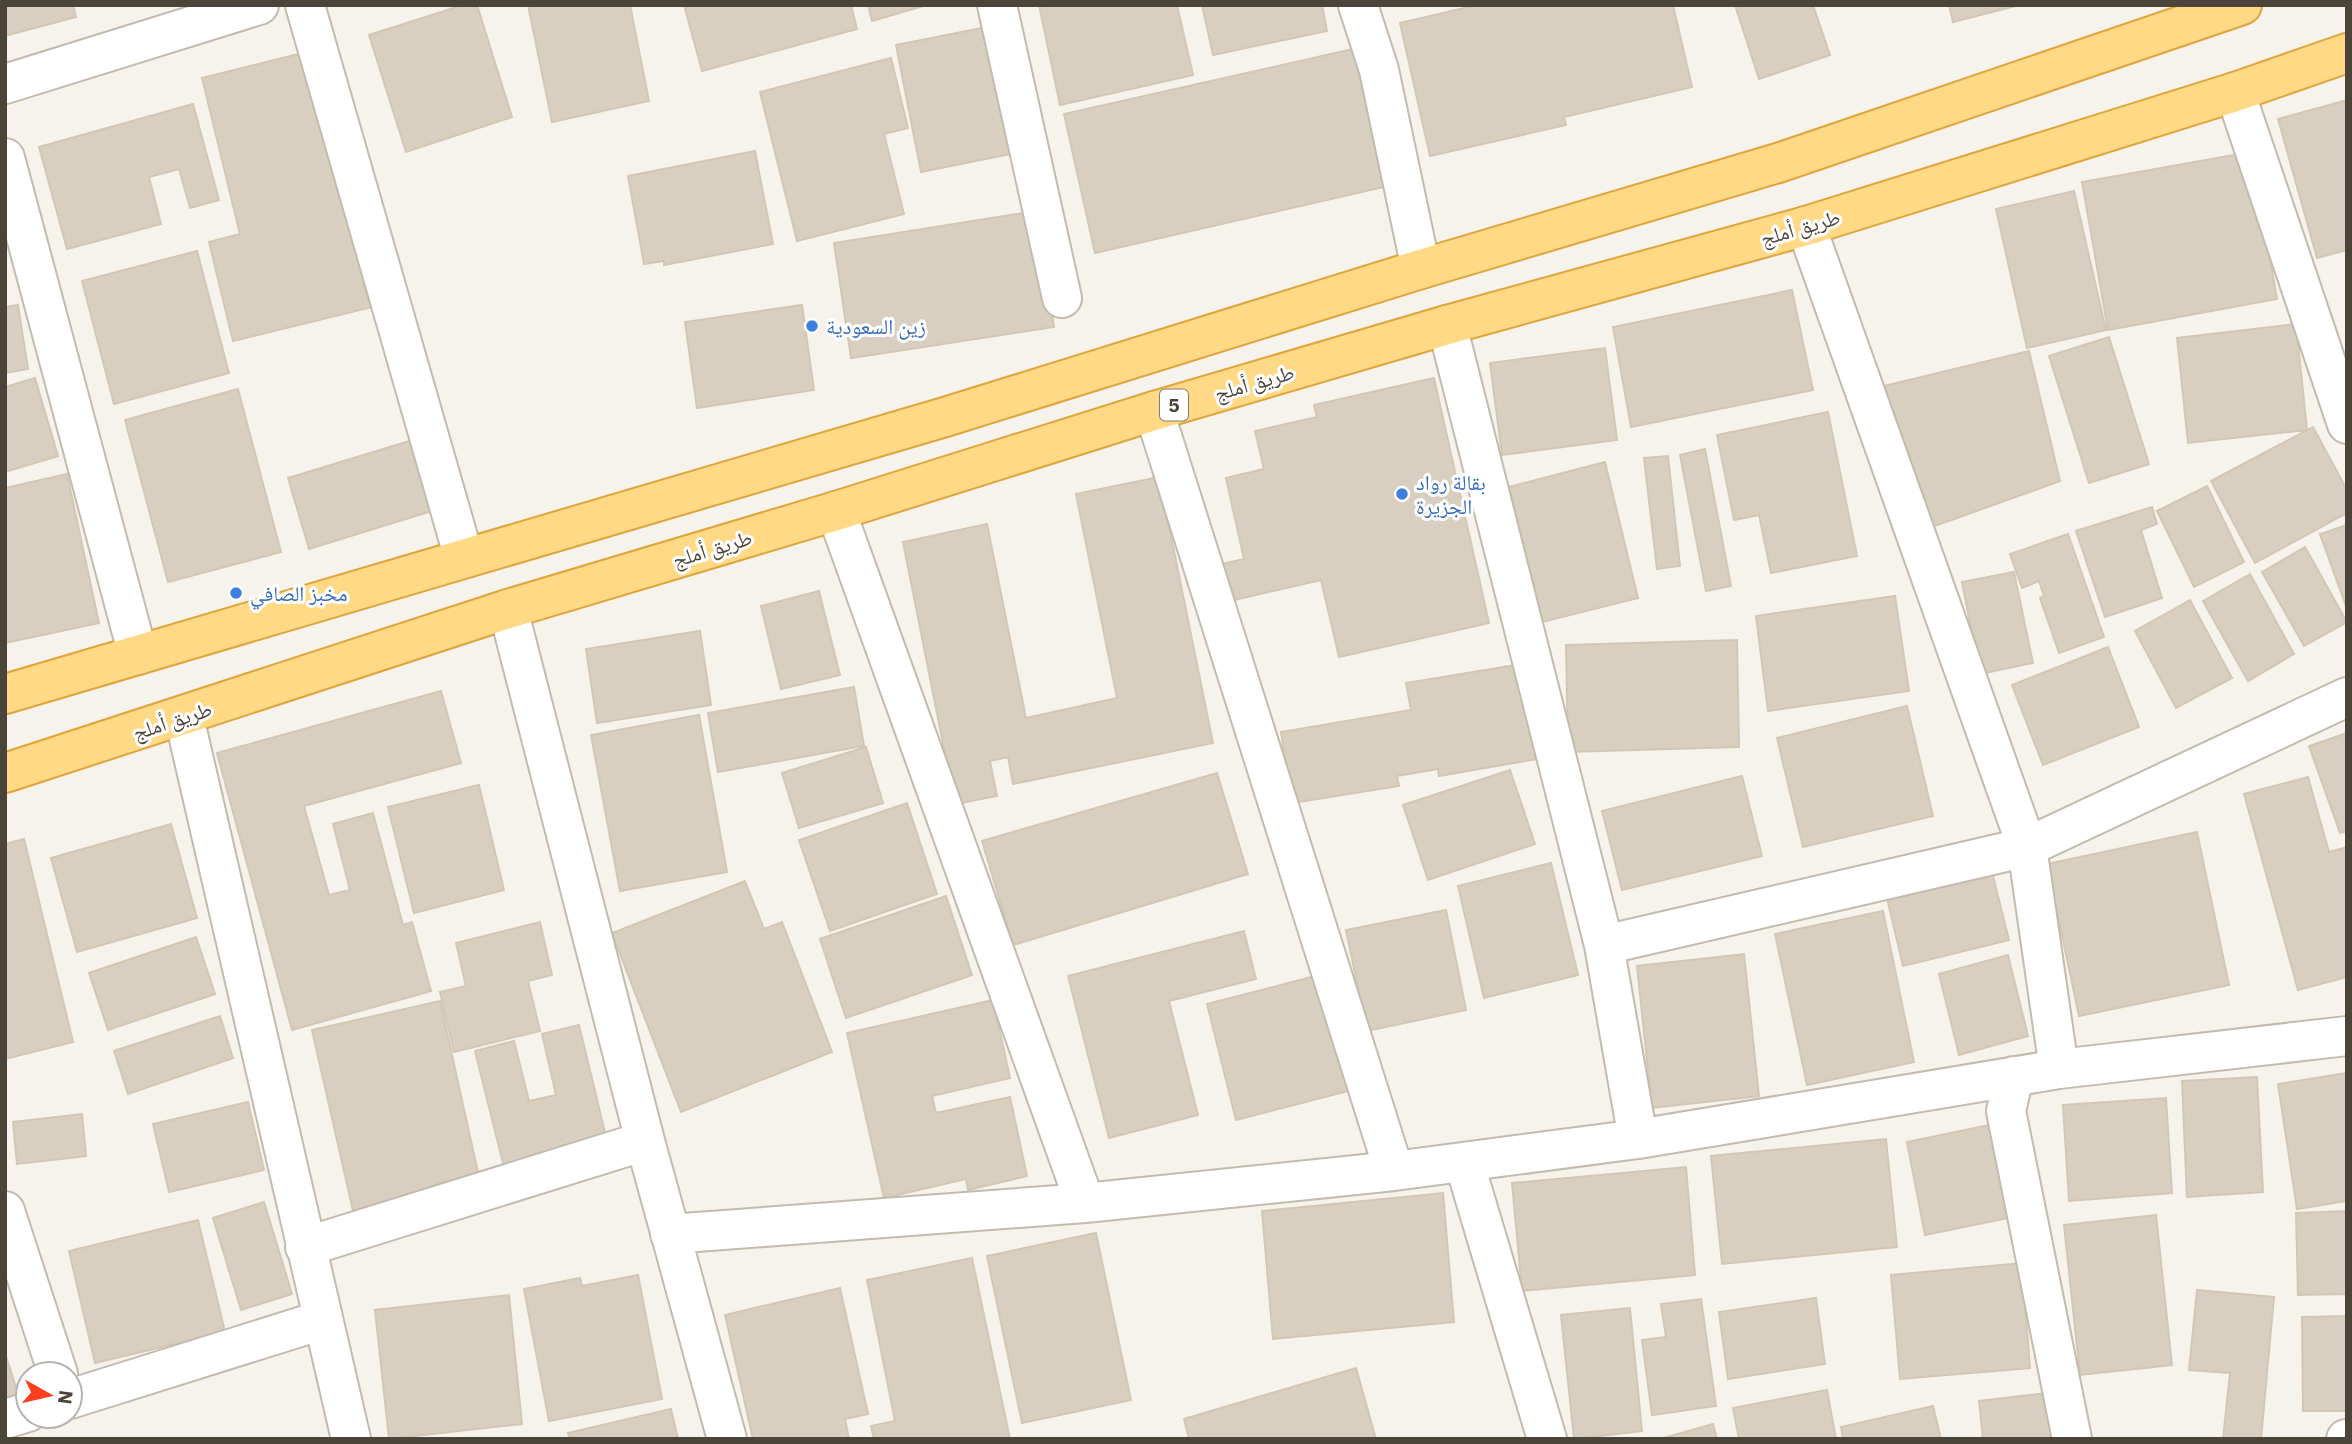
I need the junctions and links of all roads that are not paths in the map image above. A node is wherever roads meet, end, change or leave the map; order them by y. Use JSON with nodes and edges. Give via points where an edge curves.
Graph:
{"nodes":[{"id":1,"x":259,"y":5,"type":"edge"},
{"id":2,"x":305,"y":5,"type":"edge"},
{"id":3,"x":997,"y":5,"type":"edge"},
{"id":4,"x":1358,"y":5,"type":"edge"},
{"id":5,"x":2242,"y":5,"type":"edge"},
{"id":6,"x":2347,"y":53,"type":"edge"},
{"id":7,"x":5,"y":84,"type":"edge"},
{"id":8,"x":2235,"y":92,"type":"junction"},
{"id":9,"x":5,"y":158,"type":"edge"},
{"id":10,"x":1806,"y":226,"type":"junction"},
{"id":11,"x":1421,"y":269,"type":"junction"},
{"id":12,"x":1062,"y":298,"type":"dead end"},
{"id":13,"x":1447,"y":325,"type":"junction"},
{"id":14,"x":1154,"y":411,"type":"junction"},
{"id":15,"x":2347,"y":424,"type":"edge"},
{"id":16,"x":836,"y":511,"type":"junction"},
{"id":17,"x":464,"y":558,"type":"junction"},
{"id":18,"x":508,"y":609,"type":"junction"},
{"id":19,"x":138,"y":655,"type":"junction"},
{"id":20,"x":5,"y":694,"type":"edge"},
{"id":21,"x":2347,"y":697,"type":"edge"},
{"id":22,"x":184,"y":717,"type":"junction"},
{"id":23,"x":5,"y":773,"type":"edge"},
{"id":24,"x":2027,"y":847,"type":"junction"},
{"id":25,"x":1604,"y":945,"type":"junction"},
{"id":26,"x":2347,"y":1036,"type":"edge"},
{"id":27,"x":2059,"y":1069,"type":"junction"},
{"id":28,"x":2014,"y":1076,"type":"junction"},
{"id":29,"x":1639,"y":1139,"type":"junction"},
{"id":30,"x":645,"y":1141,"type":"junction"},
{"id":31,"x":1464,"y":1162,"type":"junction"},
{"id":32,"x":1394,"y":1171,"type":"junction"},
{"id":33,"x":1085,"y":1203,"type":"junction"},
{"id":34,"x":5,"y":1211,"type":"edge"},
{"id":35,"x":670,"y":1234,"type":"junction"},
{"id":36,"x":305,"y":1247,"type":"junction"},
{"id":37,"x":323,"y":1320,"type":"junction"},
{"id":38,"x":53,"y":1360,"type":"edge"},
{"id":39,"x":84,"y":1395,"type":"edge"},
{"id":40,"x":351,"y":1439,"type":"edge"},
{"id":41,"x":727,"y":1439,"type":"edge"},
{"id":42,"x":1547,"y":1439,"type":"edge"},
{"id":43,"x":2072,"y":1439,"type":"edge"}],
"edges":[{"from":1,"to":7,"type":"street"},
{"from":2,"to":17,"type":"street"},
{"from":3,"to":12,"type":"street"},
{"from":4,"to":11,"type":"street","via":[[1379,70]]},
{"from":5,"to":11,"type":"highway","via":[[1778,163]]},
{"from":6,"to":8,"type":"highway","name":"طريق أملج","number":"5"},
{"from":8,"to":10,"type":"highway","name":"طريق أملج","number":"5"},
{"from":8,"to":15,"type":"street"},
{"from":9,"to":19,"type":"street"},
{"from":10,"to":13,"type":"highway","name":"طريق أملج","number":"5"},
{"from":10,"to":24,"type":"street"},
{"from":11,"to":17,"type":"highway"},
{"from":13,"to":14,"type":"highway","name":"طريق أملج","number":"5"},
{"from":13,"to":25,"type":"street"},
{"from":14,"to":16,"type":"highway","name":"طريق أملج","number":"5"},
{"from":14,"to":32,"type":"street"},
{"from":16,"to":18,"type":"highway","name":"طريق أملج","number":"5"},
{"from":16,"to":33,"type":"street"},
{"from":17,"to":19,"type":"highway"},
{"from":18,"to":22,"type":"highway","name":"طريق أملج","number":"5"},
{"from":18,"to":30,"type":"street"},
{"from":19,"to":20,"type":"highway"},
{"from":21,"to":24,"type":"street"},
{"from":22,"to":23,"type":"highway","name":"طريق أملج","number":"5"},
{"from":22,"to":36,"type":"street"},
{"from":24,"to":25,"type":"street"},
{"from":24,"to":27,"type":"street"},
{"from":25,"to":29,"type":"street"},
{"from":26,"to":27,"type":"street"},
{"from":27,"to":28,"type":"street"},
{"from":28,"to":29,"type":"street"},
{"from":28,"to":43,"type":"street","via":[[2006,1111]]},
{"from":29,"to":31,"type":"street"},
{"from":30,"to":35,"type":"street"},
{"from":30,"to":36,"type":"street"},
{"from":31,"to":32,"type":"street"},
{"from":31,"to":42,"type":"street"},
{"from":32,"to":33,"type":"street"},
{"from":33,"to":35,"type":"street"},
{"from":34,"to":38,"type":"street"},
{"from":35,"to":41,"type":"street"},
{"from":36,"to":37,"type":"street"},
{"from":37,"to":39,"type":"street"},
{"from":37,"to":40,"type":"street"}]}
